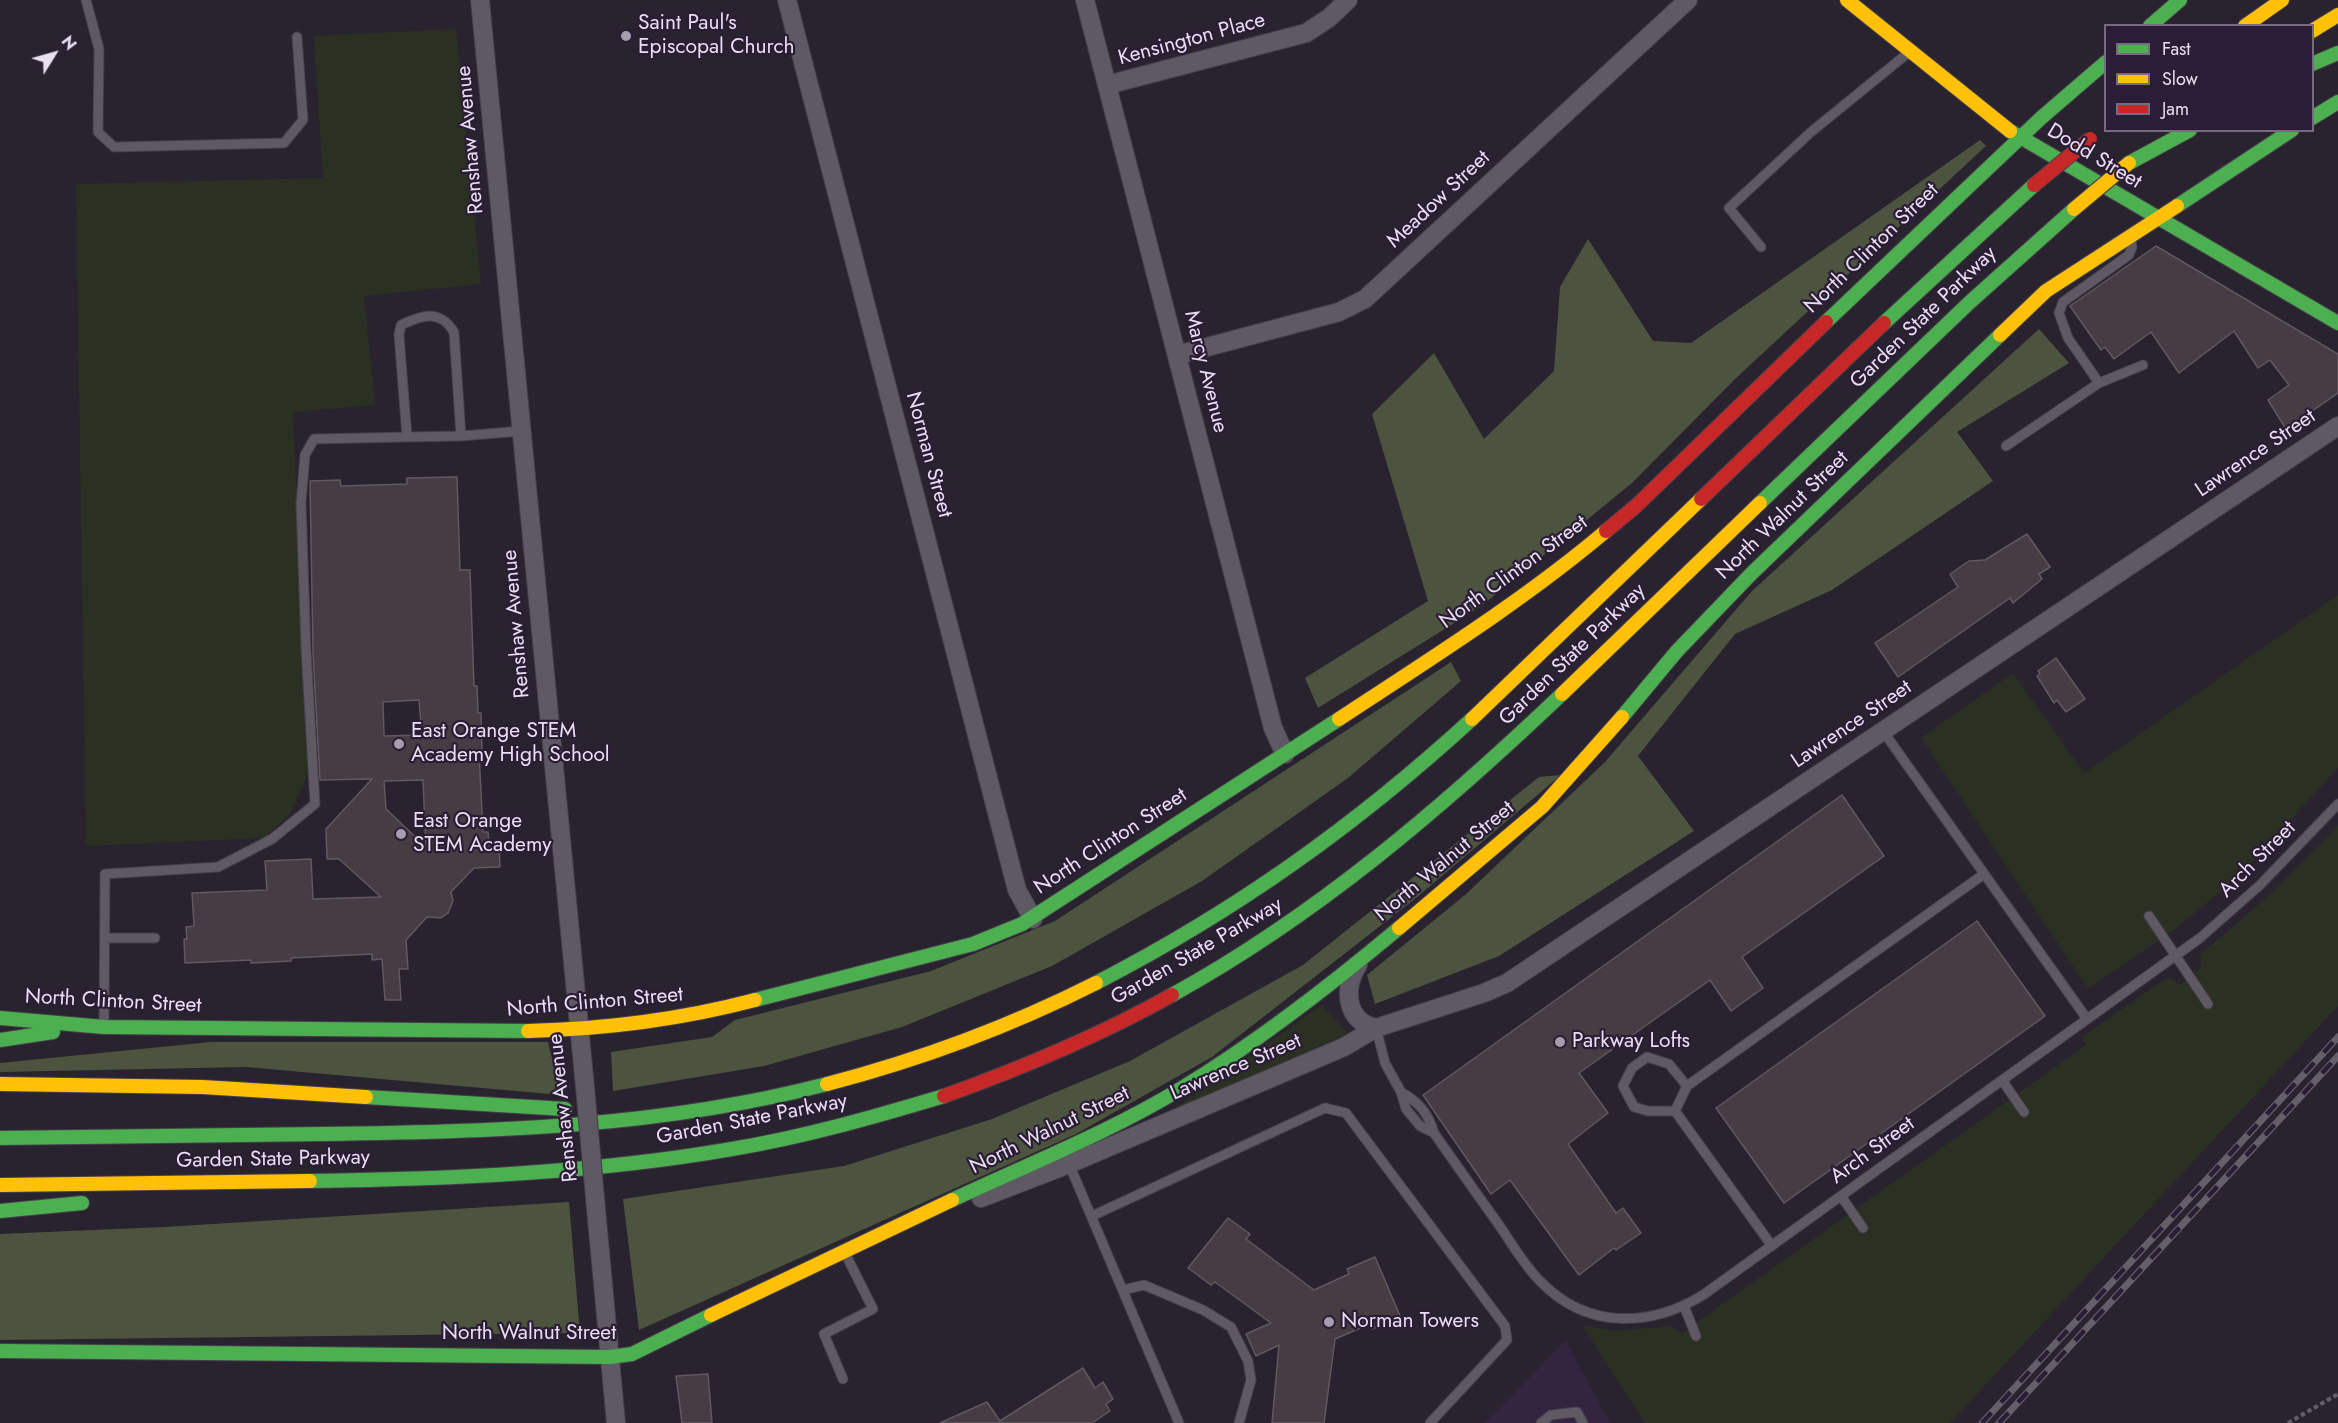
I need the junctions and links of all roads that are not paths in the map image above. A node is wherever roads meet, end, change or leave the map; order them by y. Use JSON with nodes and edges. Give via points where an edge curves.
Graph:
{"nodes":[{"id":1,"x":86,"y":0,"type":"edge"},
{"id":2,"x":480,"y":0,"type":"edge"},
{"id":3,"x":787,"y":0,"type":"edge"},
{"id":4,"x":1085,"y":0,"type":"edge"},
{"id":5,"x":1348,"y":0,"type":"edge"},
{"id":6,"x":1688,"y":0,"type":"edge"},
{"id":7,"x":1847,"y":0,"type":"edge"},
{"id":8,"x":2180,"y":0,"type":"edge"},
{"id":9,"x":2283,"y":0,"type":"edge"},
{"id":10,"x":2338,"y":15,"type":"edge"},
{"id":11,"x":2152,"y":24,"type":"edge"},
{"id":12,"x":2248,"y":24,"type":"edge"},
{"id":13,"x":2314,"y":31,"type":"edge"},
{"id":14,"x":297,"y":37,"type":"dead end"},
{"id":15,"x":1910,"y":51,"type":"junction"},
{"id":16,"x":2338,"y":53,"type":"edge"},
{"id":17,"x":2104,"y":64,"type":"edge"},
{"id":18,"x":2314,"y":64,"type":"edge"},
{"id":19,"x":1107,"y":85,"type":"junction"},
{"id":20,"x":2338,"y":102,"type":"edge"},
{"id":21,"x":2314,"y":117,"type":"edge"},
{"id":22,"x":2169,"y":132,"type":"edge"},
{"id":23,"x":2186,"y":132,"type":"edge"},
{"id":24,"x":2289,"y":132,"type":"edge"},
{"id":25,"x":2094,"y":136,"type":"dead end"},
{"id":26,"x":2020,"y":138,"type":"junction"},
{"id":27,"x":2129,"y":164,"type":"junction"},
{"id":28,"x":2156,"y":218,"type":"junction"},
{"id":29,"x":2130,"y":236,"type":"junction"},
{"id":30,"x":1761,"y":247,"type":"dead end"},
{"id":31,"x":2338,"y":323,"type":"edge"},
{"id":32,"x":1177,"y":355,"type":"junction"},
{"id":33,"x":2143,"y":365,"type":"dead end"},
{"id":34,"x":2099,"y":383,"type":"junction"},
{"id":35,"x":2338,"y":426,"type":"edge"},
{"id":36,"x":521,"y":431,"type":"junction"},
{"id":37,"x":461,"y":436,"type":"junction"},
{"id":38,"x":407,"y":437,"type":"junction"},
{"id":39,"x":2006,"y":446,"type":"dead end"},
{"id":40,"x":1883,"y":731,"type":"junction"},
{"id":41,"x":1286,"y":754,"type":"junction"},
{"id":42,"x":2338,"y":804,"type":"edge"},
{"id":43,"x":1984,"y":874,"type":"junction"},
{"id":44,"x":2149,"y":916,"type":"dead end"},
{"id":45,"x":1033,"y":919,"type":"junction"},
{"id":46,"x":155,"y":938,"type":"dead end"},
{"id":47,"x":105,"y":939,"type":"junction"},
{"id":48,"x":2175,"y":956,"type":"junction"},
{"id":49,"x":1360,"y":962,"type":"junction"},
{"id":50,"x":2208,"y":1004,"type":"dead end"},
{"id":51,"x":0,"y":1018,"type":"edge"},
{"id":52,"x":2087,"y":1019,"type":"junction"},
{"id":53,"x":104,"y":1027,"type":"junction"},
{"id":54,"x":1376,"y":1028,"type":"junction"},
{"id":55,"x":579,"y":1030,"type":"junction"},
{"id":56,"x":0,"y":1040,"type":"edge"},
{"id":57,"x":2002,"y":1080,"type":"junction"},
{"id":58,"x":0,"y":1084,"type":"edge"},
{"id":59,"x":1687,"y":1086,"type":"junction"},
{"id":60,"x":1676,"y":1111,"type":"junction"},
{"id":61,"x":2024,"y":1112,"type":"dead end"},
{"id":62,"x":675,"y":1115,"type":"junction"},
{"id":63,"x":0,"y":1138,"type":"edge"},
{"id":64,"x":1069,"y":1164,"type":"junction"},
{"id":65,"x":302,"y":1181,"type":"junction"},
{"id":66,"x":0,"y":1185,"type":"edge"},
{"id":67,"x":1840,"y":1196,"type":"junction"},
{"id":68,"x":140,"y":1197,"type":"dead end"},
{"id":69,"x":93,"y":1202,"type":"dead end"},
{"id":70,"x":0,"y":1211,"type":"edge"},
{"id":71,"x":1092,"y":1216,"type":"junction"},
{"id":72,"x":1863,"y":1228,"type":"dead end"},
{"id":73,"x":878,"y":1236,"type":"junction"},
{"id":74,"x":1772,"y":1245,"type":"junction"},
{"id":75,"x":844,"y":1251,"type":"junction"},
{"id":76,"x":1123,"y":1290,"type":"junction"},
{"id":77,"x":1684,"y":1306,"type":"junction"},
{"id":78,"x":1696,"y":1336,"type":"dead end"},
{"id":79,"x":0,"y":1351,"type":"edge"},
{"id":80,"x":610,"y":1357,"type":"junction"},
{"id":81,"x":843,"y":1379,"type":"dead end"},
{"id":82,"x":616,"y":1423,"type":"edge"},
{"id":83,"x":1179,"y":1423,"type":"edge"},
{"id":84,"x":1239,"y":1423,"type":"edge"},
{"id":85,"x":1430,"y":1423,"type":"edge"},
{"id":86,"x":1541,"y":1423,"type":"edge"},
{"id":87,"x":1583,"y":1423,"type":"edge"}],
"edges":[{"from":1,"to":14,"type":"lane","via":[[99,49],[98,132],[114,147],[284,143],[303,120]]},
{"from":2,"to":36,"type":"street","name":"Renshaw Avenue"},
{"from":3,"to":45,"type":"street","name":"Norman Street","via":[[1017,890]]},
{"from":4,"to":19,"type":"street","name":"Marcy Avenue"},
{"from":5,"to":19,"type":"street","name":"Kensington Place","via":[[1306,33]]},
{"from":6,"to":32,"type":"street","name":"Meadow Street","via":[[1365,299],[1339,312]]},
{"from":7,"to":15,"type":"main road","name":"Dodd Street"},
{"from":8,"to":11,"type":"main road"},
{"from":9,"to":12,"type":"main road"},
{"from":10,"to":13,"type":"main road"},
{"from":15,"to":26,"type":"main road","name":"Dodd Street"},
{"from":15,"to":30,"type":"lane","via":[[1811,132],[1730,208]]},
{"from":16,"to":18,"type":"main road"},
{"from":17,"to":26,"type":"main road","name":"North Clinton Street"},
{"from":19,"to":32,"type":"street","name":"Marcy Avenue"},
{"from":20,"to":21,"type":"main road"},
{"from":22,"to":27,"type":"main road","name":"Garden State Parkway"},
{"from":23,"to":27,"type":"main road"},
{"from":24,"to":28,"type":"main road","name":"North Walnut Street"},
{"from":25,"to":62,"type":"main road","name":"Garden State Parkway","bridge":true,"via":[[1903,304],[1532,664],[1400,782],[1315,850],[1207,923],[1025,1015],[888,1066],[819,1086]]},
{"from":26,"to":28,"type":"main road","name":"Dodd Street"},
{"from":26,"to":41,"type":"main road","name":"North Clinton Street","via":[[1636,506],[1550,577]]},
{"from":27,"to":65,"type":"main road","name":"Garden State Parkway","bridge":true,"via":[[1961,311],[1445,802],[1361,871],[1212,973],[1115,1024],[982,1082],[879,1115],[737,1149],[629,1166],[558,1172]]},
{"from":28,"to":29,"type":"main road","name":"North Walnut Street"},
{"from":28,"to":31,"type":"main road","name":"Dodd Street"},
{"from":29,"to":34,"type":"lane","via":[[2129,255],[2063,302],[2059,313],[2068,338]]},
{"from":29,"to":49,"type":"main road","name":"North Walnut Street","via":[[2046,291],[1752,573],[1677,651],[1542,807]]},
{"from":32,"to":41,"type":"street","name":"Marcy Avenue","via":[[1273,728]]},
{"from":33,"to":34,"type":"lane"},
{"from":34,"to":39,"type":"lane"},
{"from":35,"to":40,"type":"street","name":"Lawrence Street"},
{"from":36,"to":37,"type":"lane"},
{"from":36,"to":55,"type":"street","name":"Renshaw Avenue"},
{"from":37,"to":38,"type":"lane"},
{"from":37,"to":38,"type":"lane","via":[[454,332],[447,320],[435,316],[402,324],[399,335]]},
{"from":38,"to":47,"type":"lane","via":[[314,439],[305,455],[301,504],[315,804],[272,838],[218,867],[105,874]]},
{"from":40,"to":43,"type":"lane"},
{"from":40,"to":54,"type":"street","name":"Lawrence Street","via":[[1507,983]]},
{"from":41,"to":45,"type":"main road","name":"North Clinton Street"},
{"from":42,"to":48,"type":"lane","name":"Arch Street","via":[[2242,903]]},
{"from":43,"to":52,"type":"lane"},
{"from":43,"to":59,"type":"lane"},
{"from":44,"to":48,"type":"lane"},
{"from":45,"to":55,"type":"main road","name":"North Clinton Street","via":[[973,944],[702,1014]]},
{"from":46,"to":47,"type":"lane"},
{"from":47,"to":53,"type":"lane"},
{"from":48,"to":50,"type":"lane"},
{"from":48,"to":52,"type":"lane","name":"Arch Street"},
{"from":49,"to":54,"type":"street","via":[[1349,981],[1348,997],[1358,1019]]},
{"from":49,"to":73,"type":"main road","name":"North Walnut Street","via":[[1182,1088],[1099,1132]]},
{"from":51,"to":53,"type":"main road","name":"North Clinton Street"},
{"from":52,"to":57,"type":"lane","name":"Arch Street"},
{"from":53,"to":55,"type":"main road","name":"North Clinton Street"},
{"from":53,"to":56,"type":"main road"},
{"from":54,"to":64,"type":"street","name":"Lawrence Street","via":[[1344,1047]]},
{"from":54,"to":77,"type":"lane","name":"Arch Street","via":[[1385,1063],[1401,1092],[1417,1101],[1430,1118],[1434,1133],[1544,1285],[1562,1299],[1599,1316],[1656,1316]]},
{"from":55,"to":80,"type":"street","name":"Renshaw Avenue","bridge":true},
{"from":57,"to":61,"type":"lane"},
{"from":57,"to":67,"type":"lane","name":"Arch Street"},
{"from":58,"to":62,"type":"main road","via":[[253,1089]]},
{"from":59,"to":60,"type":"lane"},
{"from":59,"to":60,"type":"lane","via":[[1669,1064],[1647,1057],[1632,1068],[1623,1086],[1634,1107]]},
{"from":60,"to":74,"type":"lane"},
{"from":62,"to":63,"type":"main road","name":"Garden State Parkway","via":[[567,1127],[455,1132]]},
{"from":64,"to":71,"type":"lane"},
{"from":64,"to":73,"type":"street","name":"Lawrence Street"},
{"from":65,"to":66,"type":"main road","name":"Garden State Parkway"},
{"from":65,"to":68,"type":"main road"},
{"from":67,"to":72,"type":"lane"},
{"from":67,"to":74,"type":"lane","name":"Arch Street"},
{"from":69,"to":70,"type":"main road"},
{"from":71,"to":76,"type":"lane"},
{"from":71,"to":85,"type":"lane","via":[[1325,1108],[1346,1113],[1505,1326],[1507,1340]]},
{"from":73,"to":75,"type":"main road","name":"North Walnut Street"},
{"from":74,"to":77,"type":"lane","name":"Arch Street"},
{"from":75,"to":80,"type":"main road","name":"North Walnut Street","via":[[644,1349]]},
{"from":75,"to":81,"type":"lane","via":[[873,1308],[824,1334]]},
{"from":76,"to":83,"type":"lane"},
{"from":76,"to":84,"type":"lane","via":[[1144,1285],[1232,1327],[1248,1361],[1251,1380]]},
{"from":77,"to":78,"type":"lane"},
{"from":79,"to":80,"type":"main road","name":"North Walnut Street"},
{"from":80,"to":82,"type":"street","name":"Renshaw Avenue"},
{"from":86,"to":87,"type":"lane","via":[[1551,1415],[1577,1412]]}]}
